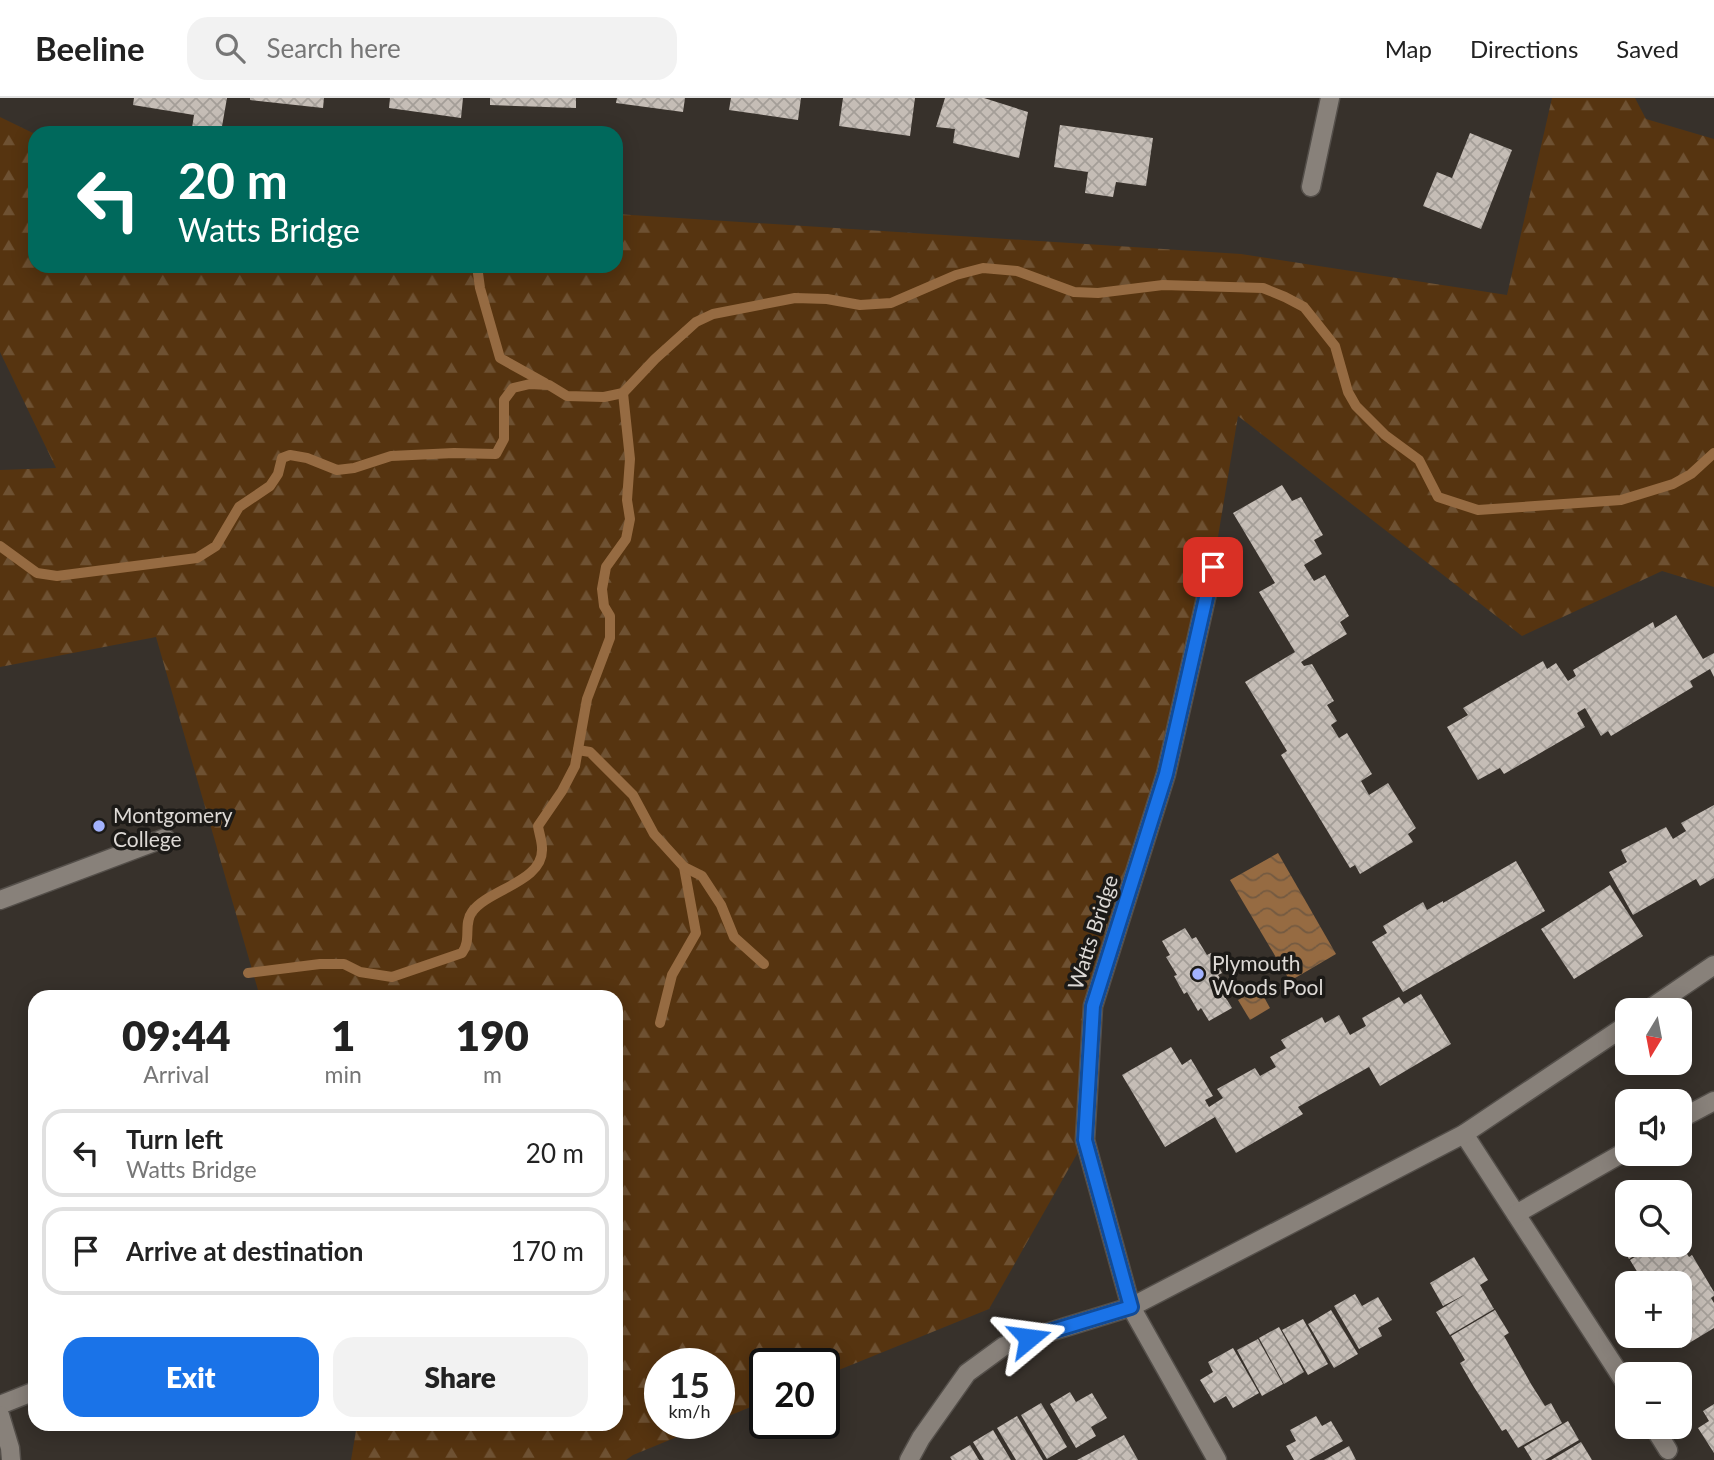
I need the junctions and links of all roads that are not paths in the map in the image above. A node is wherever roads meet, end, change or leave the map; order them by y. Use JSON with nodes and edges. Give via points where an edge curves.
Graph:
{"nodes":[{"id":1,"x":1330,"y":98,"type":"edge"},
{"id":2,"x":1311,"y":187,"type":"dead end"},
{"id":3,"x":1213,"y":567,"type":"dead end"},
{"id":4,"x":165,"y":838,"type":"dead end"},
{"id":5,"x":0,"y":900,"type":"edge"},
{"id":6,"x":1714,"y":965,"type":"edge"},
{"id":7,"x":1666,"y":998,"type":"edge"},
{"id":8,"x":1615,"y":1033,"type":"edge"},
{"id":9,"x":1714,"y":1101,"type":"edge"},
{"id":10,"x":1692,"y":1113,"type":"edge"},
{"id":11,"x":1464,"y":1134,"type":"junction"},
{"id":12,"x":1615,"y":1157,"type":"edge"},
{"id":13,"x":1516,"y":1214,"type":"junction"},
{"id":14,"x":1131,"y":1307,"type":"junction"},
{"id":15,"x":1615,"y":1367,"type":"edge"},
{"id":16,"x":28,"y":1394,"type":"edge"},
{"id":17,"x":0,"y":1405,"type":"edge"},
{"id":18,"x":0,"y":1415,"type":"edge"},
{"id":19,"x":1661,"y":1439,"type":"edge"},
{"id":20,"x":1668,"y":1450,"type":"dead end"},
{"id":21,"x":11,"y":1460,"type":"edge"},
{"id":22,"x":909,"y":1460,"type":"edge"},
{"id":23,"x":1217,"y":1460,"type":"edge"}],
"edges":[{"from":1,"to":2,"type":"street"},
{"from":3,"to":14,"type":"street","name":"Watts Bridge","via":[[1166,774],[1093,1006],[1085,1140]]},
{"from":4,"to":5,"type":"street"},
{"from":6,"to":7,"type":"street"},
{"from":8,"to":11,"type":"street"},
{"from":9,"to":10,"type":"street"},
{"from":11,"to":13,"type":"street"},
{"from":11,"to":14,"type":"street"},
{"from":12,"to":13,"type":"street"},
{"from":13,"to":15,"type":"street"},
{"from":14,"to":22,"type":"street","via":[[1004,1346],[967,1373]]},
{"from":14,"to":23,"type":"street","name":"Watts Bridge"},
{"from":16,"to":17,"type":"street"},
{"from":18,"to":21,"type":"street"},
{"from":19,"to":20,"type":"street"}]}
